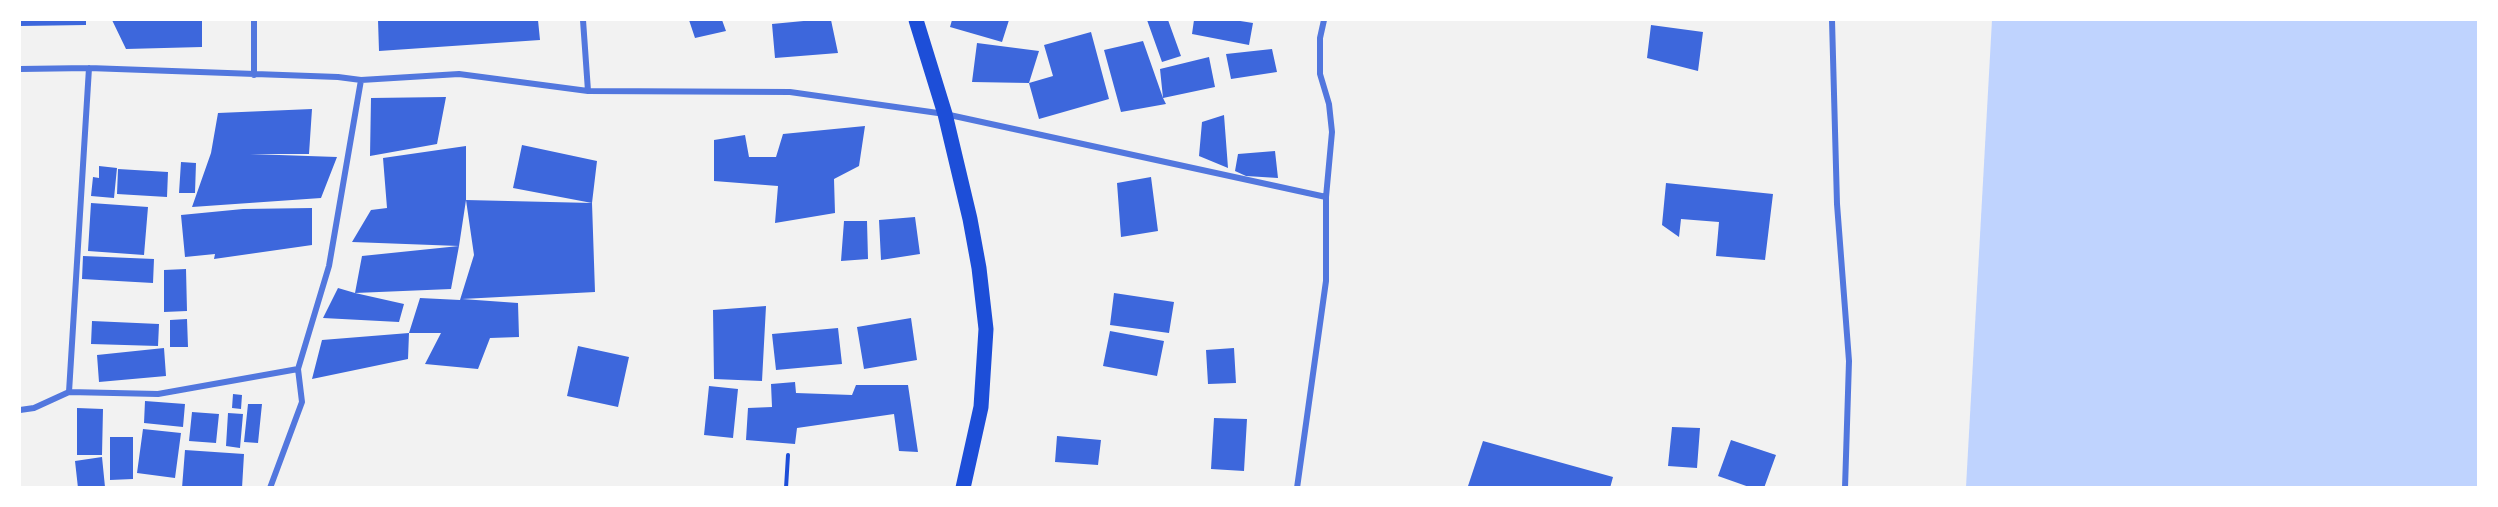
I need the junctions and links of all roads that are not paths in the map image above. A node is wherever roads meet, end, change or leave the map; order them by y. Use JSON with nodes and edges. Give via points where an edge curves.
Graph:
{"nodes":[{"id":1,"x":254,"y":20,"type":"edge"},
{"id":2,"x":583,"y":20,"type":"edge"},
{"id":3,"x":916,"y":20,"type":"edge"},
{"id":4,"x":1324,"y":20,"type":"edge"},
{"id":5,"x":1832,"y":20,"type":"edge"},
{"id":6,"x":89,"y":68,"type":"junction"},
{"id":7,"x":20,"y":69,"type":"edge"},
{"id":8,"x":254,"y":75,"type":"junction"},
{"id":9,"x":361,"y":80,"type":"junction"},
{"id":10,"x":588,"y":91,"type":"junction"},
{"id":11,"x":945,"y":114,"type":"junction"},
{"id":12,"x":1326,"y":197,"type":"junction"},
{"id":13,"x":298,"y":369,"type":"junction"},
{"id":14,"x":69,"y":392,"type":"junction"},
{"id":15,"x":20,"y":410,"type":"edge"},
{"id":16,"x":270,"y":488,"type":"edge"},
{"id":17,"x":963,"y":488,"type":"edge"},
{"id":18,"x":1298,"y":488,"type":"edge"},
{"id":19,"x":1845,"y":488,"type":"edge"}],
"edges":[{"from":1,"to":8,"type":"street"},
{"from":2,"to":10,"type":"street"},
{"from":3,"to":11,"type":"main road"},
{"from":4,"to":12,"type":"street","via":[[1320,74],[1332,132]]},
{"from":5,"to":19,"type":"street","via":[[1836,193],[1849,361]]},
{"from":6,"to":7,"type":"street"},
{"from":6,"to":8,"type":"street"},
{"from":6,"to":14,"type":"street"},
{"from":8,"to":9,"type":"street"},
{"from":9,"to":10,"type":"street","via":[[459,74]]},
{"from":9,"to":13,"type":"street","via":[[328,266]]},
{"from":10,"to":11,"type":"street","via":[[790,92]]},
{"from":11,"to":12,"type":"street"},
{"from":11,"to":17,"type":"main road","via":[[977,259],[986,329],[981,407]]},
{"from":12,"to":18,"type":"street","via":[[1326,281]]},
{"from":13,"to":14,"type":"street","via":[[158,394]]},
{"from":13,"to":16,"type":"street","via":[[302,402]]},
{"from":14,"to":15,"type":"street"}]}
